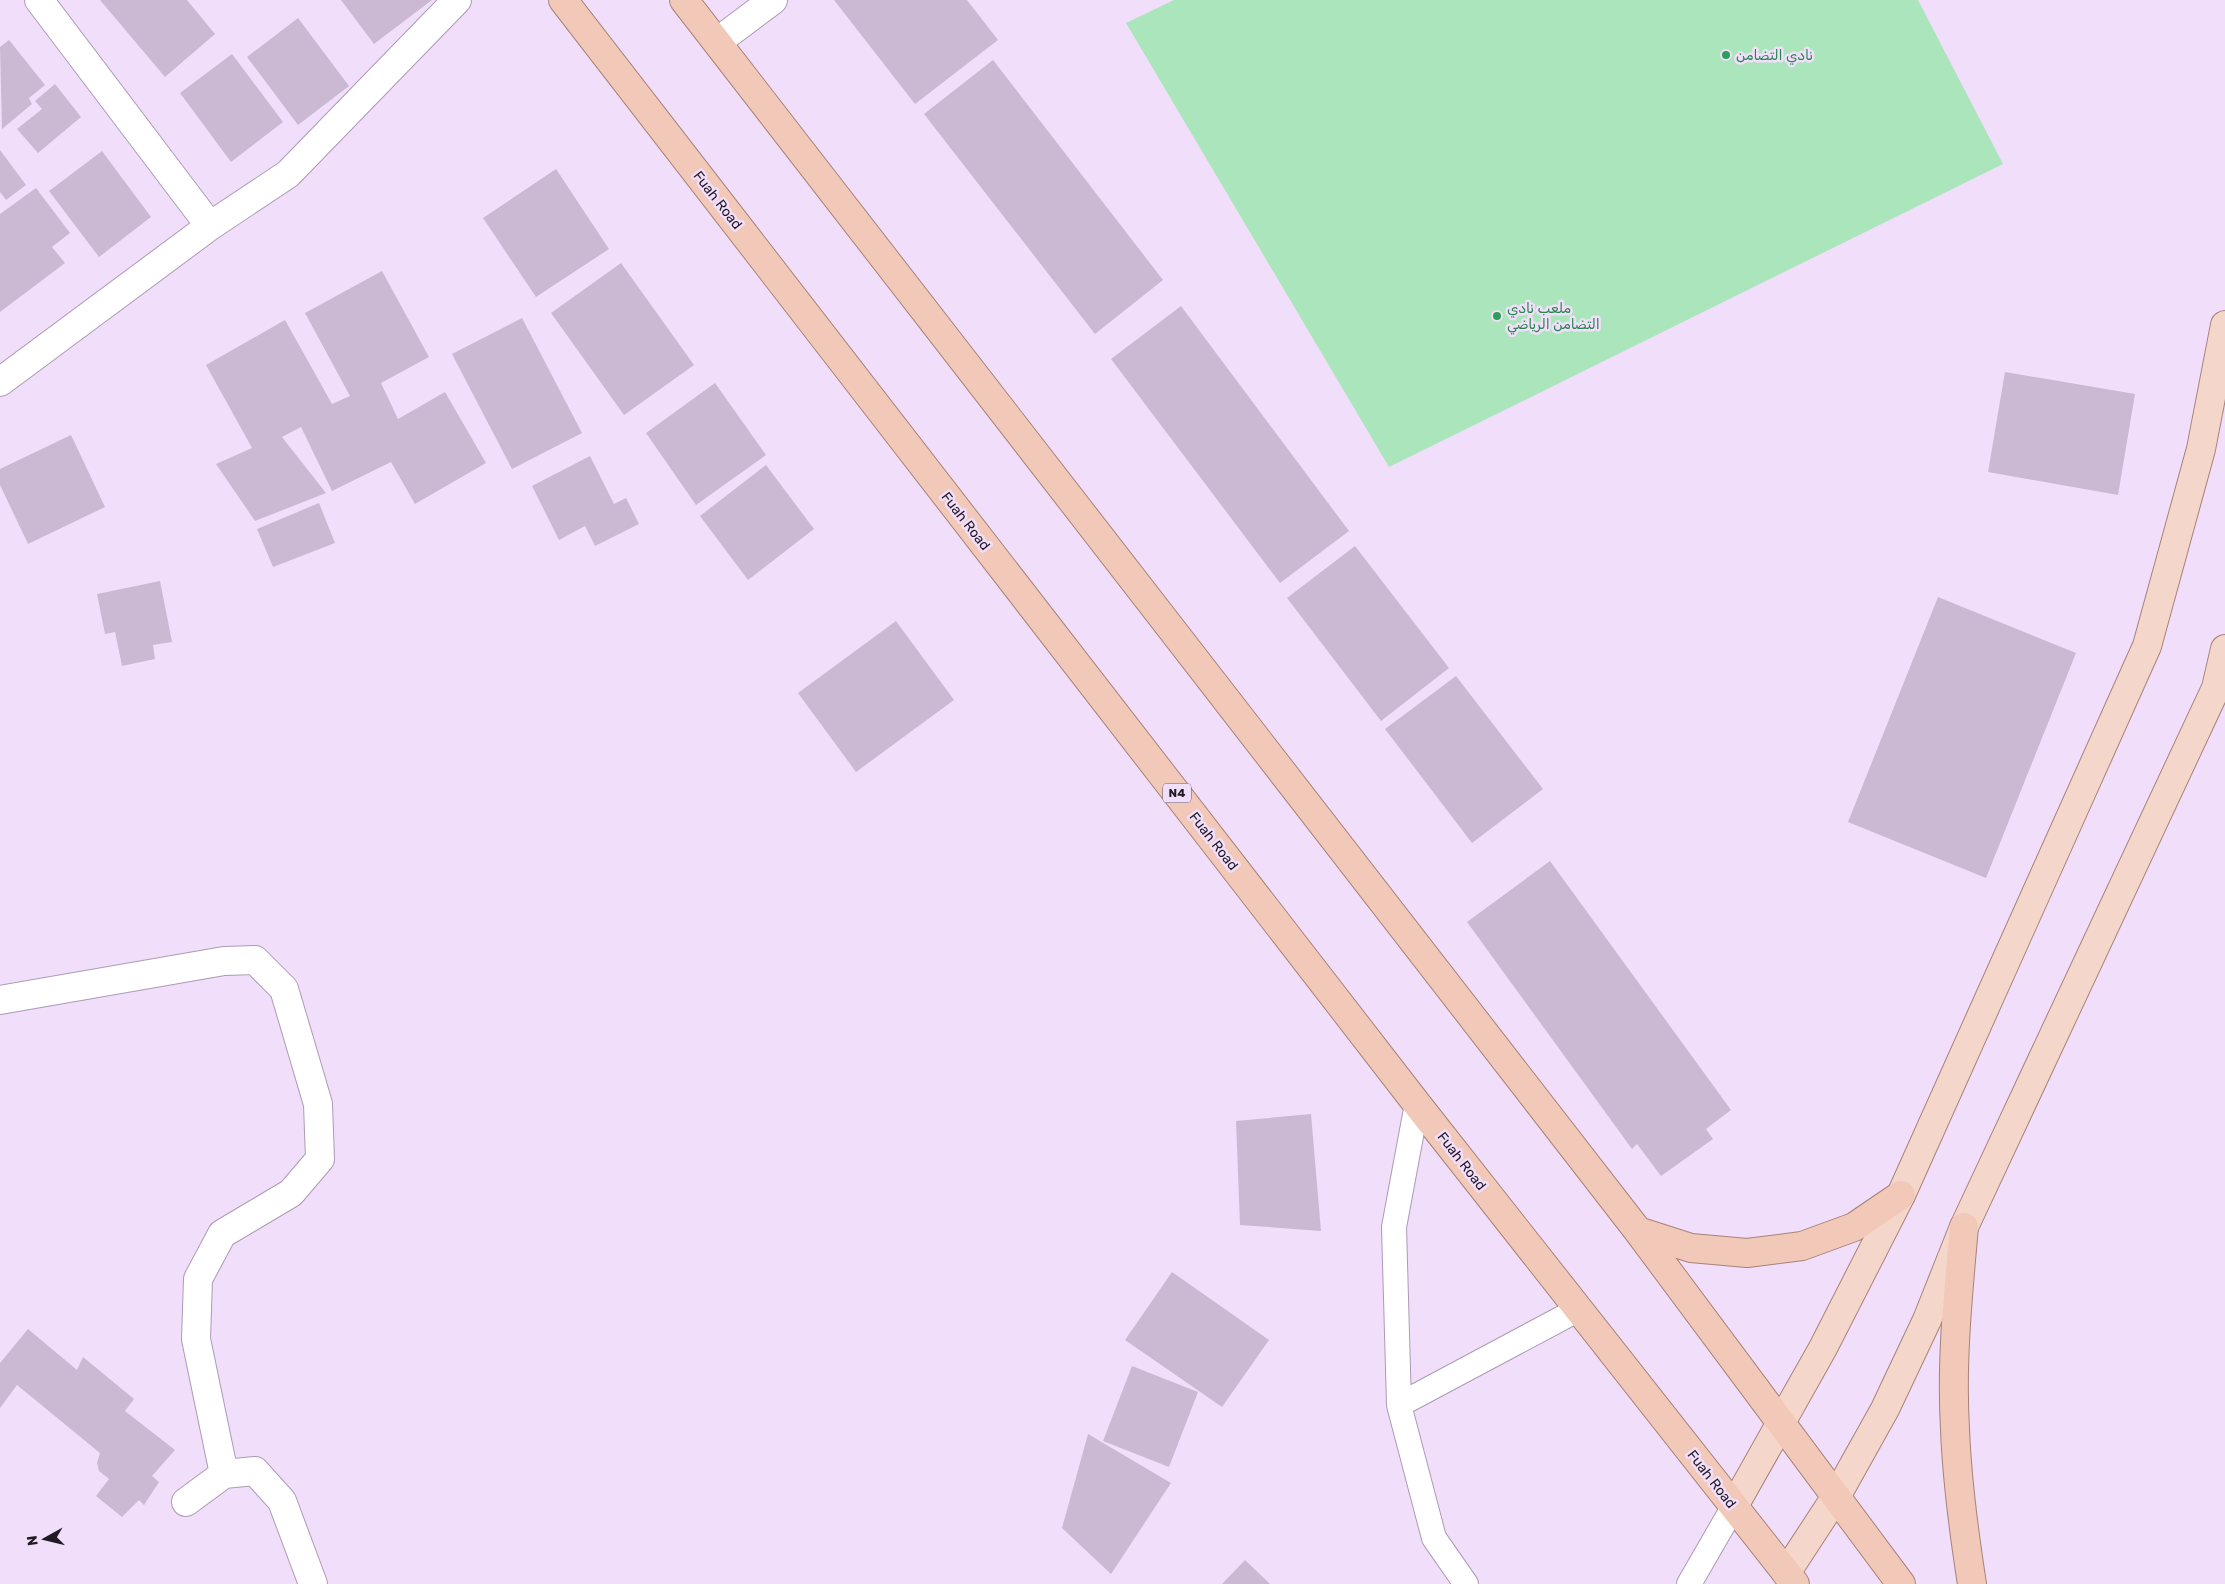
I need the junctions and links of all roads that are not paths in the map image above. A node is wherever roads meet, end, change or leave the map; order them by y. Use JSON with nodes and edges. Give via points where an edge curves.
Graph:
{"nodes":[{"id":1,"x":39,"y":0,"type":"edge"},
{"id":2,"x":458,"y":0,"type":"edge"},
{"id":3,"x":562,"y":0,"type":"edge"},
{"id":4,"x":684,"y":0,"type":"edge"},
{"id":5,"x":772,"y":0,"type":"edge"},
{"id":6,"x":717,"y":42,"type":"junction"},
{"id":7,"x":210,"y":226,"type":"junction"},
{"id":8,"x":2225,"y":325,"type":"edge"},
{"id":9,"x":0,"y":382,"type":"edge"},
{"id":10,"x":2225,"y":648,"type":"edge"},
{"id":11,"x":0,"y":1000,"type":"edge"},
{"id":12,"x":1418,"y":1104,"type":"junction"},
{"id":13,"x":1901,"y":1195,"type":"junction"},
{"id":14,"x":1964,"y":1227,"type":"junction"},
{"id":15,"x":1638,"y":1231,"type":"junction"},
{"id":16,"x":1579,"y":1309,"type":"junction"},
{"id":17,"x":1398,"y":1405,"type":"junction"},
{"id":18,"x":1782,"y":1424,"type":"junction"},
{"id":19,"x":224,"y":1474,"type":"junction"},
{"id":20,"x":1837,"y":1495,"type":"junction"},
{"id":21,"x":186,"y":1502,"type":"dead end"},
{"id":22,"x":1734,"y":1506,"type":"junction"},
{"id":23,"x":1790,"y":1578,"type":"edge"},
{"id":24,"x":313,"y":1584,"type":"edge"},
{"id":25,"x":1466,"y":1584,"type":"edge"},
{"id":26,"x":1689,"y":1584,"type":"edge"},
{"id":27,"x":1901,"y":1584,"type":"edge"},
{"id":28,"x":1972,"y":1584,"type":"edge"}],
"edges":[{"from":1,"to":7,"type":"street"},
{"from":2,"to":7,"type":"street","via":[[288,174]]},
{"from":3,"to":12,"type":"highway","name":"Fuah Road","number":"N4"},
{"from":4,"to":6,"type":"highway"},
{"from":5,"to":6,"type":"street"},
{"from":6,"to":15,"type":"highway"},
{"from":7,"to":9,"type":"street"},
{"from":8,"to":13,"type":"main road","via":[[2201,449],[2147,646]]},
{"from":10,"to":14,"type":"main road","via":[[2216,688]]},
{"from":11,"to":19,"type":"street","via":[[224,961],[255,960],[284,989],[318,1104],[320,1159],[292,1193],[222,1234],[198,1279],[196,1339]]},
{"from":12,"to":16,"type":"highway","name":"Fuah Road","number":"N4"},
{"from":12,"to":17,"type":"lane","via":[[1394,1227]]},
{"from":13,"to":15,"type":"highway","via":[[1854,1227],[1793,1247],[1746,1253],[1691,1248]]},
{"from":13,"to":18,"type":"main road"},
{"from":14,"to":20,"type":"main road","via":[[1927,1320],[1885,1409]]},
{"from":14,"to":28,"type":"highway","via":[[1956,1328],[1955,1428],[1963,1526]]},
{"from":15,"to":18,"type":"highway"},
{"from":16,"to":17,"type":"lane"},
{"from":16,"to":22,"type":"highway","name":"Fuah Road","number":"N4"},
{"from":17,"to":25,"type":"lane","via":[[1434,1538]]},
{"from":18,"to":20,"type":"highway"},
{"from":18,"to":22,"type":"main road"},
{"from":19,"to":21,"type":"street"},
{"from":19,"to":24,"type":"street","via":[[255,1471],[282,1501]]},
{"from":20,"to":23,"type":"main road"},
{"from":20,"to":27,"type":"highway"},
{"from":22,"to":23,"type":"highway","name":"Fuah Road","number":"N4"},
{"from":22,"to":26,"type":"lane"}]}
